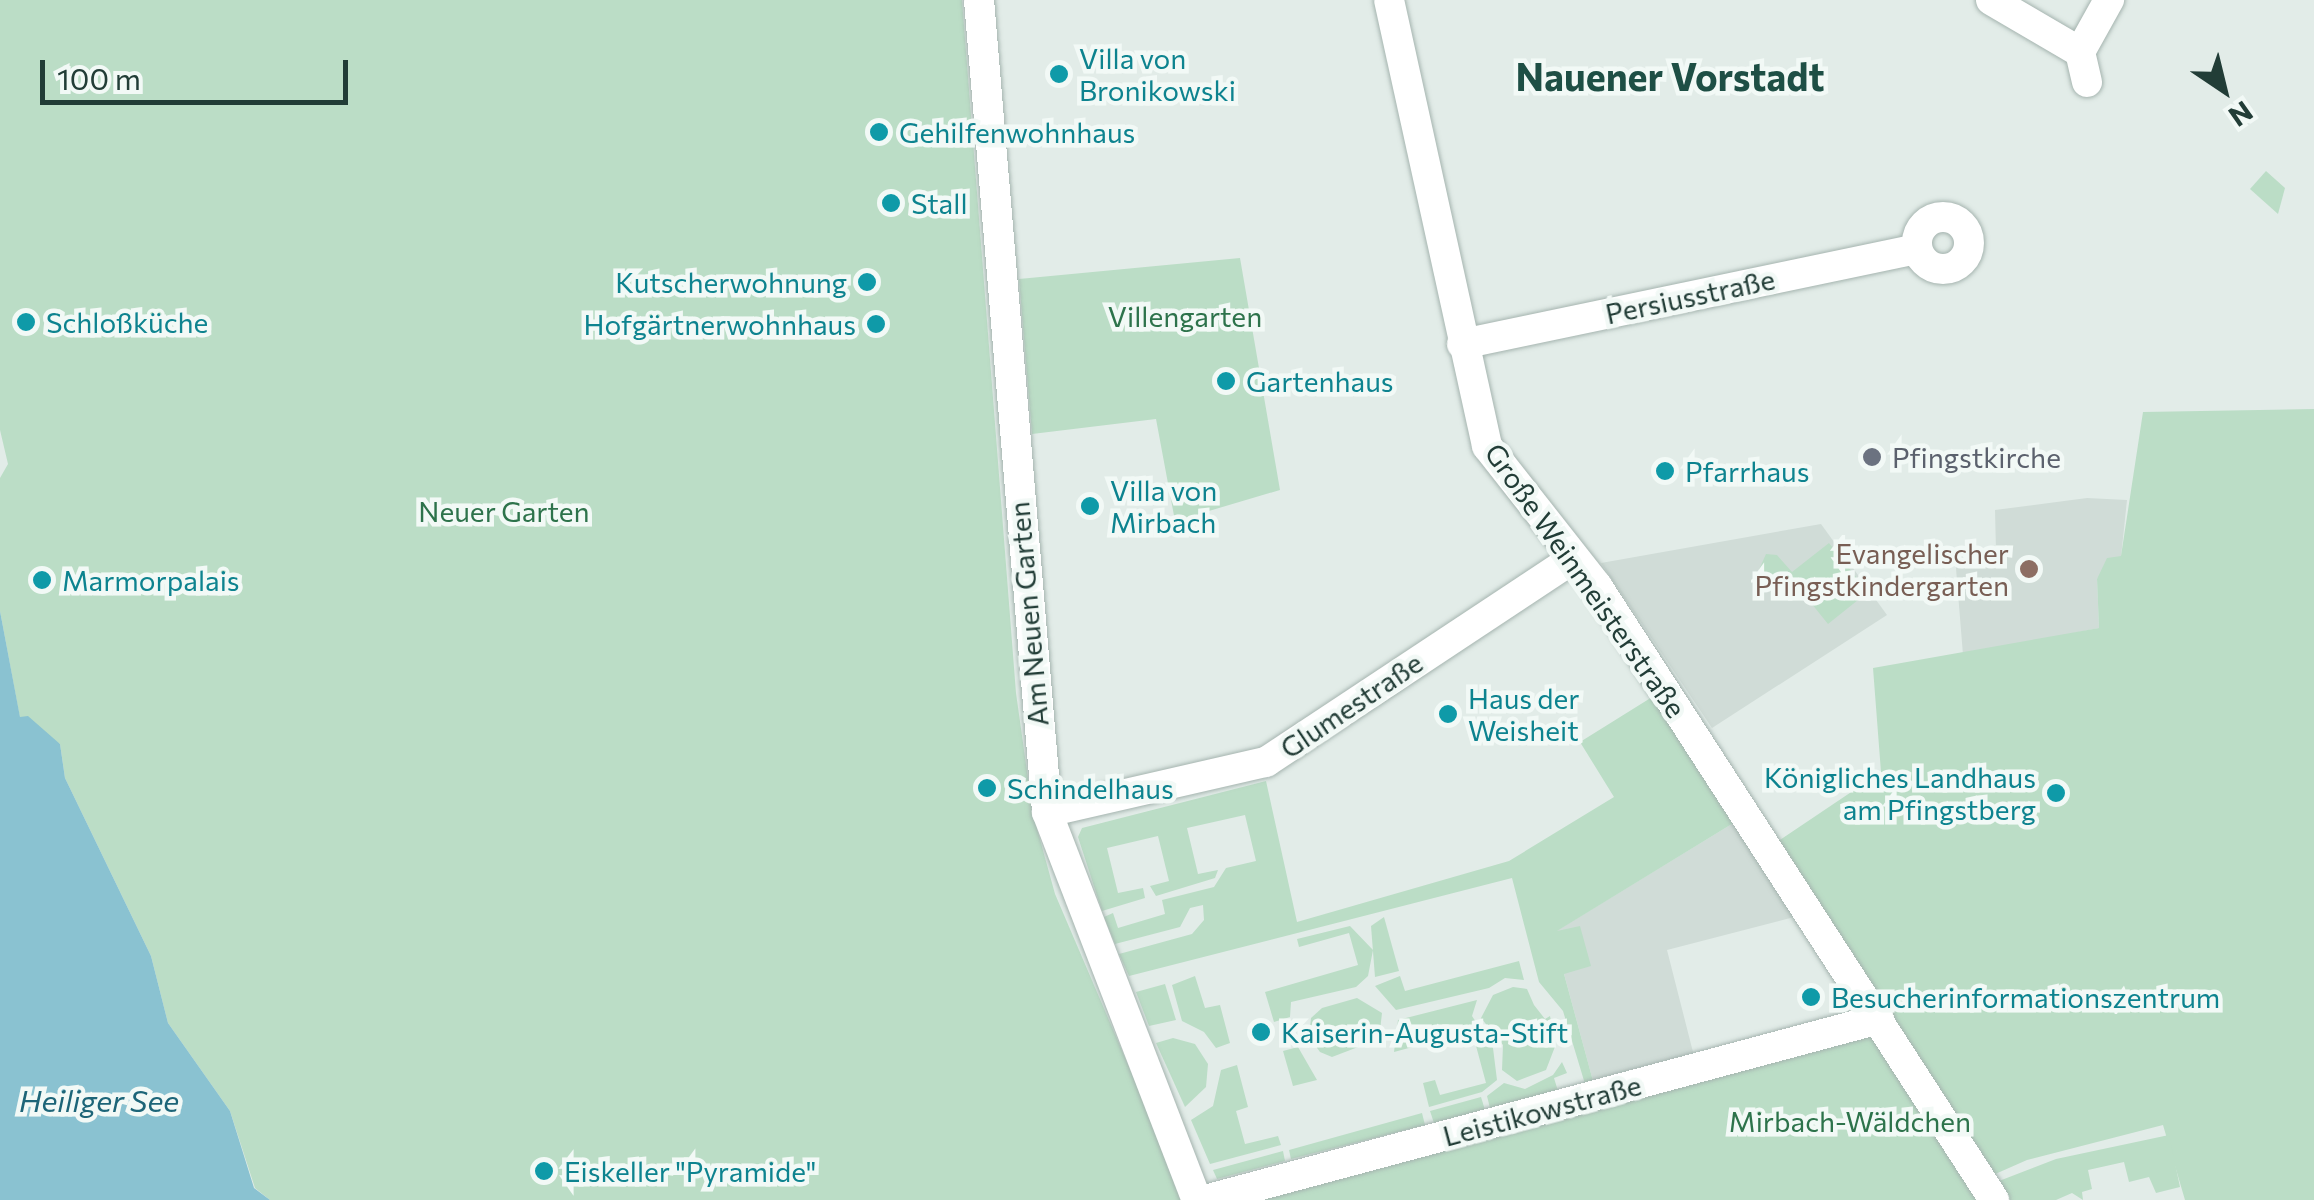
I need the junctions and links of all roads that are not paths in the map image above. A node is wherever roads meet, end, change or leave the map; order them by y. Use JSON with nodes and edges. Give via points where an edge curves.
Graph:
{"nodes":[{"id":1,"x":979,"y":0,"type":"edge"},
{"id":2,"x":1390,"y":0,"type":"edge"},
{"id":3,"x":1990,"y":0,"type":"edge"},
{"id":4,"x":2109,"y":0,"type":"edge"},
{"id":5,"x":2080,"y":52,"type":"junction"},
{"id":6,"x":2087,"y":82,"type":"dead end"},
{"id":7,"x":1917,"y":249,"type":"dead end"},
{"id":8,"x":1462,"y":344,"type":"junction"},
{"id":9,"x":1574,"y":558,"type":"junction"},
{"id":10,"x":1047,"y":812,"type":"junction"},
{"id":11,"x":1879,"y":1019,"type":"junction"},
{"id":12,"x":1197,"y":1200,"type":"edge"},
{"id":13,"x":1205,"y":1200,"type":"edge"},
{"id":14,"x":1994,"y":1200,"type":"edge"}],
"edges":[{"from":1,"to":10,"type":"street","name":"Am Neuen Garten"},
{"from":2,"to":8,"type":"street","name":"Große Weinmeisterstraße"},
{"from":3,"to":5,"type":"street"},
{"from":4,"to":5,"type":"street"},
{"from":5,"to":6,"type":"street"},
{"from":7,"to":8,"type":"street","name":"Persiusstraße"},
{"from":8,"to":9,"type":"street","name":"Große Weinmeisterstraße","via":[[1488,446]]},
{"from":9,"to":10,"type":"street","name":"Glumestraße","via":[[1266,762]]},
{"from":9,"to":11,"type":"street","name":"Große Weinmeisterstraße"},
{"from":10,"to":12,"type":"street","name":"Am Neuen Garten"},
{"from":11,"to":13,"type":"street","name":"Leistikowstraße"},
{"from":11,"to":14,"type":"street","name":"Große Weinmeisterstraße"}]}
